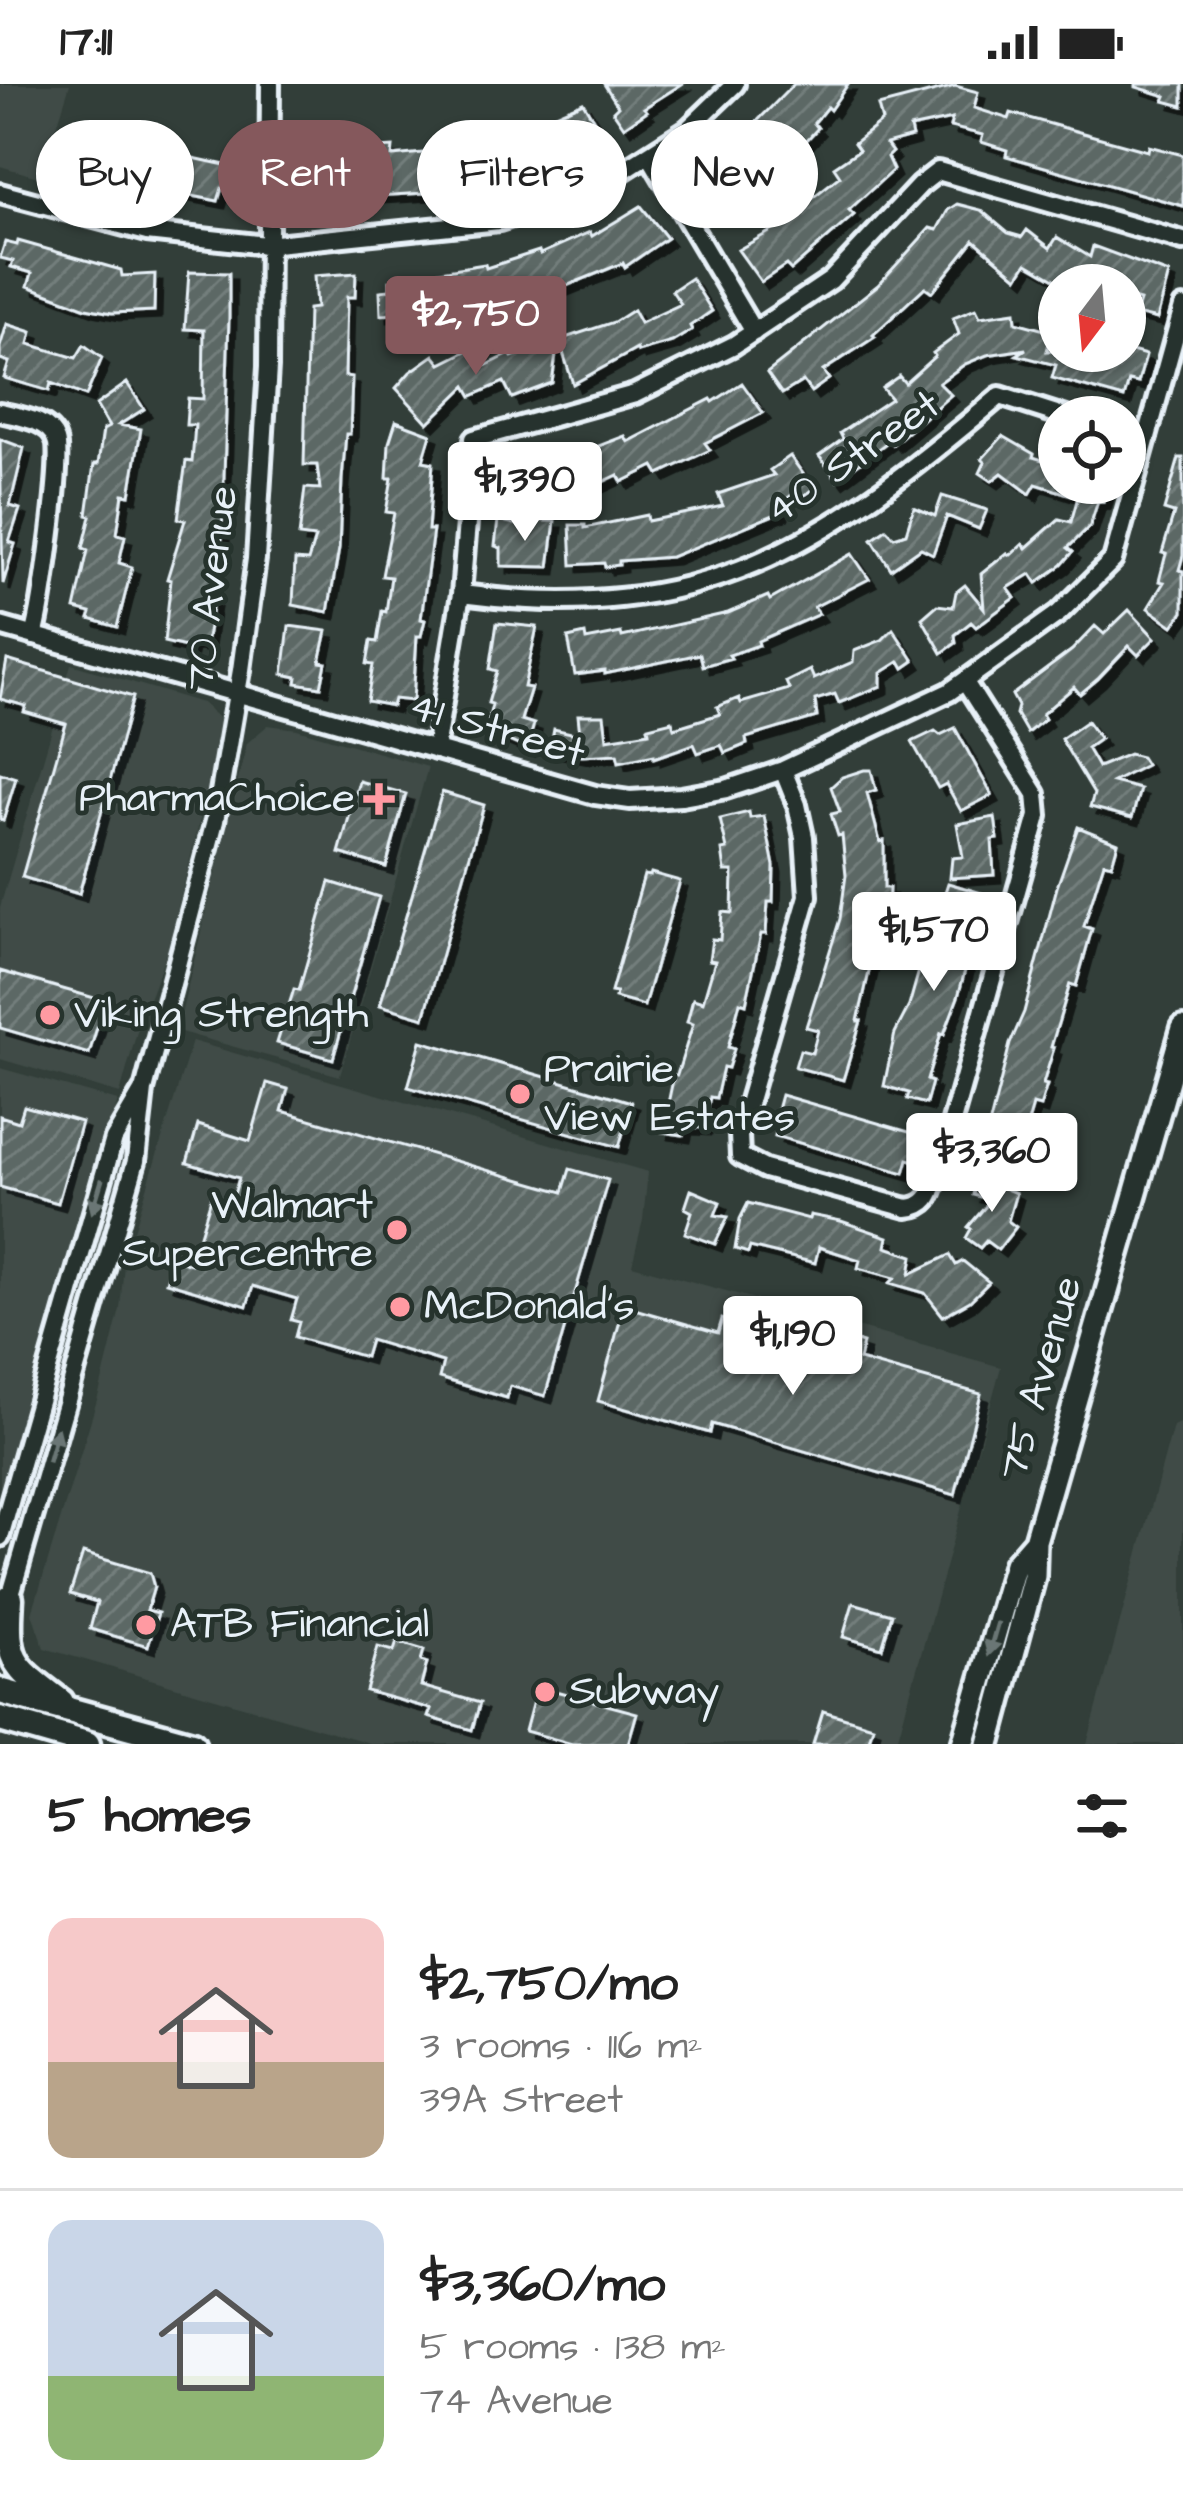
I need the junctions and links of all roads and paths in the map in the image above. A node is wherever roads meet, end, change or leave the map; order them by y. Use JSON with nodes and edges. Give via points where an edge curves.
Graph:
{"nodes":[{"id":1,"x":270,"y":84,"type":"edge"},
{"id":2,"x":735,"y":84,"type":"edge"},
{"id":3,"x":649,"y":155,"type":"junction"},
{"id":4,"x":0,"y":194,"type":"edge"},
{"id":5,"x":1183,"y":242,"type":"edge"},
{"id":6,"x":266,"y":245,"type":"junction"},
{"id":7,"x":1183,"y":307,"type":"edge"},
{"id":8,"x":754,"y":332,"type":"junction"},
{"id":9,"x":1038,"y":408,"type":"edge"},
{"id":10,"x":0,"y":412,"type":"edge"},
{"id":11,"x":1146,"y":436,"type":"edge"},
{"id":12,"x":1128,"y":504,"type":"edge"},
{"id":13,"x":461,"y":594,"type":"junction"},
{"id":14,"x":0,"y":626,"type":"edge"},
{"id":15,"x":34,"y":635,"type":"junction"},
{"id":16,"x":965,"y":682,"type":"junction"},
{"id":17,"x":238,"y":693,"type":"junction"},
{"id":18,"x":435,"y":750,"type":"junction"},
{"id":19,"x":783,"y":770,"type":"junction"},
{"id":20,"x":1183,"y":1028,"type":"edge"},
{"id":21,"x":144,"y":1090,"type":"junction"},
{"id":22,"x":4,"y":1499,"type":"edge"},
{"id":23,"x":35,"y":1508,"type":"junction"},
{"id":24,"x":0,"y":1537,"type":"edge"},
{"id":25,"x":1035,"y":1541,"type":"junction"},
{"id":26,"x":10,"y":1598,"type":"junction"},
{"id":27,"x":0,"y":1632,"type":"edge"},
{"id":28,"x":0,"y":1690,"type":"edge"},
{"id":29,"x":73,"y":1711,"type":"junction"},
{"id":30,"x":0,"y":1719,"type":"edge"},
{"id":31,"x":87,"y":1744,"type":"edge"},
{"id":32,"x":192,"y":1744,"type":"edge"},
{"id":33,"x":963,"y":1744,"type":"edge"},
{"id":34,"x":989,"y":1744,"type":"edge"}],
"edges":[{"from":1,"to":6,"type":"street","name":"70 Avenue"},
{"from":2,"to":3,"type":"street"},
{"from":3,"to":6,"type":"street","via":[[572,198],[499,220]]},
{"from":3,"to":8,"type":"street"},
{"from":4,"to":6,"type":"street","via":[[147,232]]},
{"from":5,"to":8,"type":"street","via":[[938,171],[832,280]]},
{"from":6,"to":17,"type":"street","name":"70 Avenue","via":[[262,487]]},
{"from":7,"to":11,"type":"street","name":"41 Street"},
{"from":8,"to":13,"type":"street","via":[[634,394],[474,439]]},
{"from":9,"to":13,"type":"street","name":"40 Street","via":[[1000,396],[855,511],[754,566],[690,588],[561,602]]},
{"from":10,"to":15,"type":"street","via":[[46,426],[57,442]]},
{"from":12,"to":16,"type":"street","name":"41 Street","via":[[1113,560],[1060,614]]},
{"from":13,"to":18,"type":"street"},
{"from":14,"to":15,"type":"street","name":"41 Street"},
{"from":15,"to":17,"type":"street","name":"41 Street"},
{"from":16,"to":19,"type":"street","name":"41 Street"},
{"from":16,"to":19,"type":"street","via":[[1036,794],[1037,816],[937,1178],[918,1207],[765,1168],[744,1161],[738,1148],[808,896],[804,837]]},
{"from":17,"to":18,"type":"street","name":"41 Street"},
{"from":17,"to":21,"type":"street","name":"70 Avenue","via":[[204,871]]},
{"from":18,"to":19,"type":"street","name":"41 Street","via":[[630,800],[726,789]]},
{"from":20,"to":25,"type":"main road","name":"75 Avenue"},
{"from":21,"to":22,"type":"street","name":"70 Avenue","one_way":true,"via":[[114,1139]]},
{"from":23,"to":21,"type":"street","name":"70 Avenue","one_way":true,"via":[[136,1161]]},
{"from":22,"to":23,"type":"street"},
{"from":22,"to":24,"type":"street","name":"70 Avenue"},
{"from":23,"to":26,"type":"street","name":"70 Avenue"},
{"from":25,"to":33,"type":"main road","name":"75 Avenue","one_way":true,"via":[[1015,1564]]},
{"from":25,"to":34,"type":"main road","name":"75 Avenue","via":[[1034,1576]]},
{"from":26,"to":27,"type":"street","name":"70 Avenue"},
{"from":26,"to":29,"type":"highway","via":[[12,1659]]},
{"from":28,"to":29,"type":"highway"},
{"from":29,"to":32,"type":"highway"},
{"from":30,"to":31,"type":"highway"}]}
